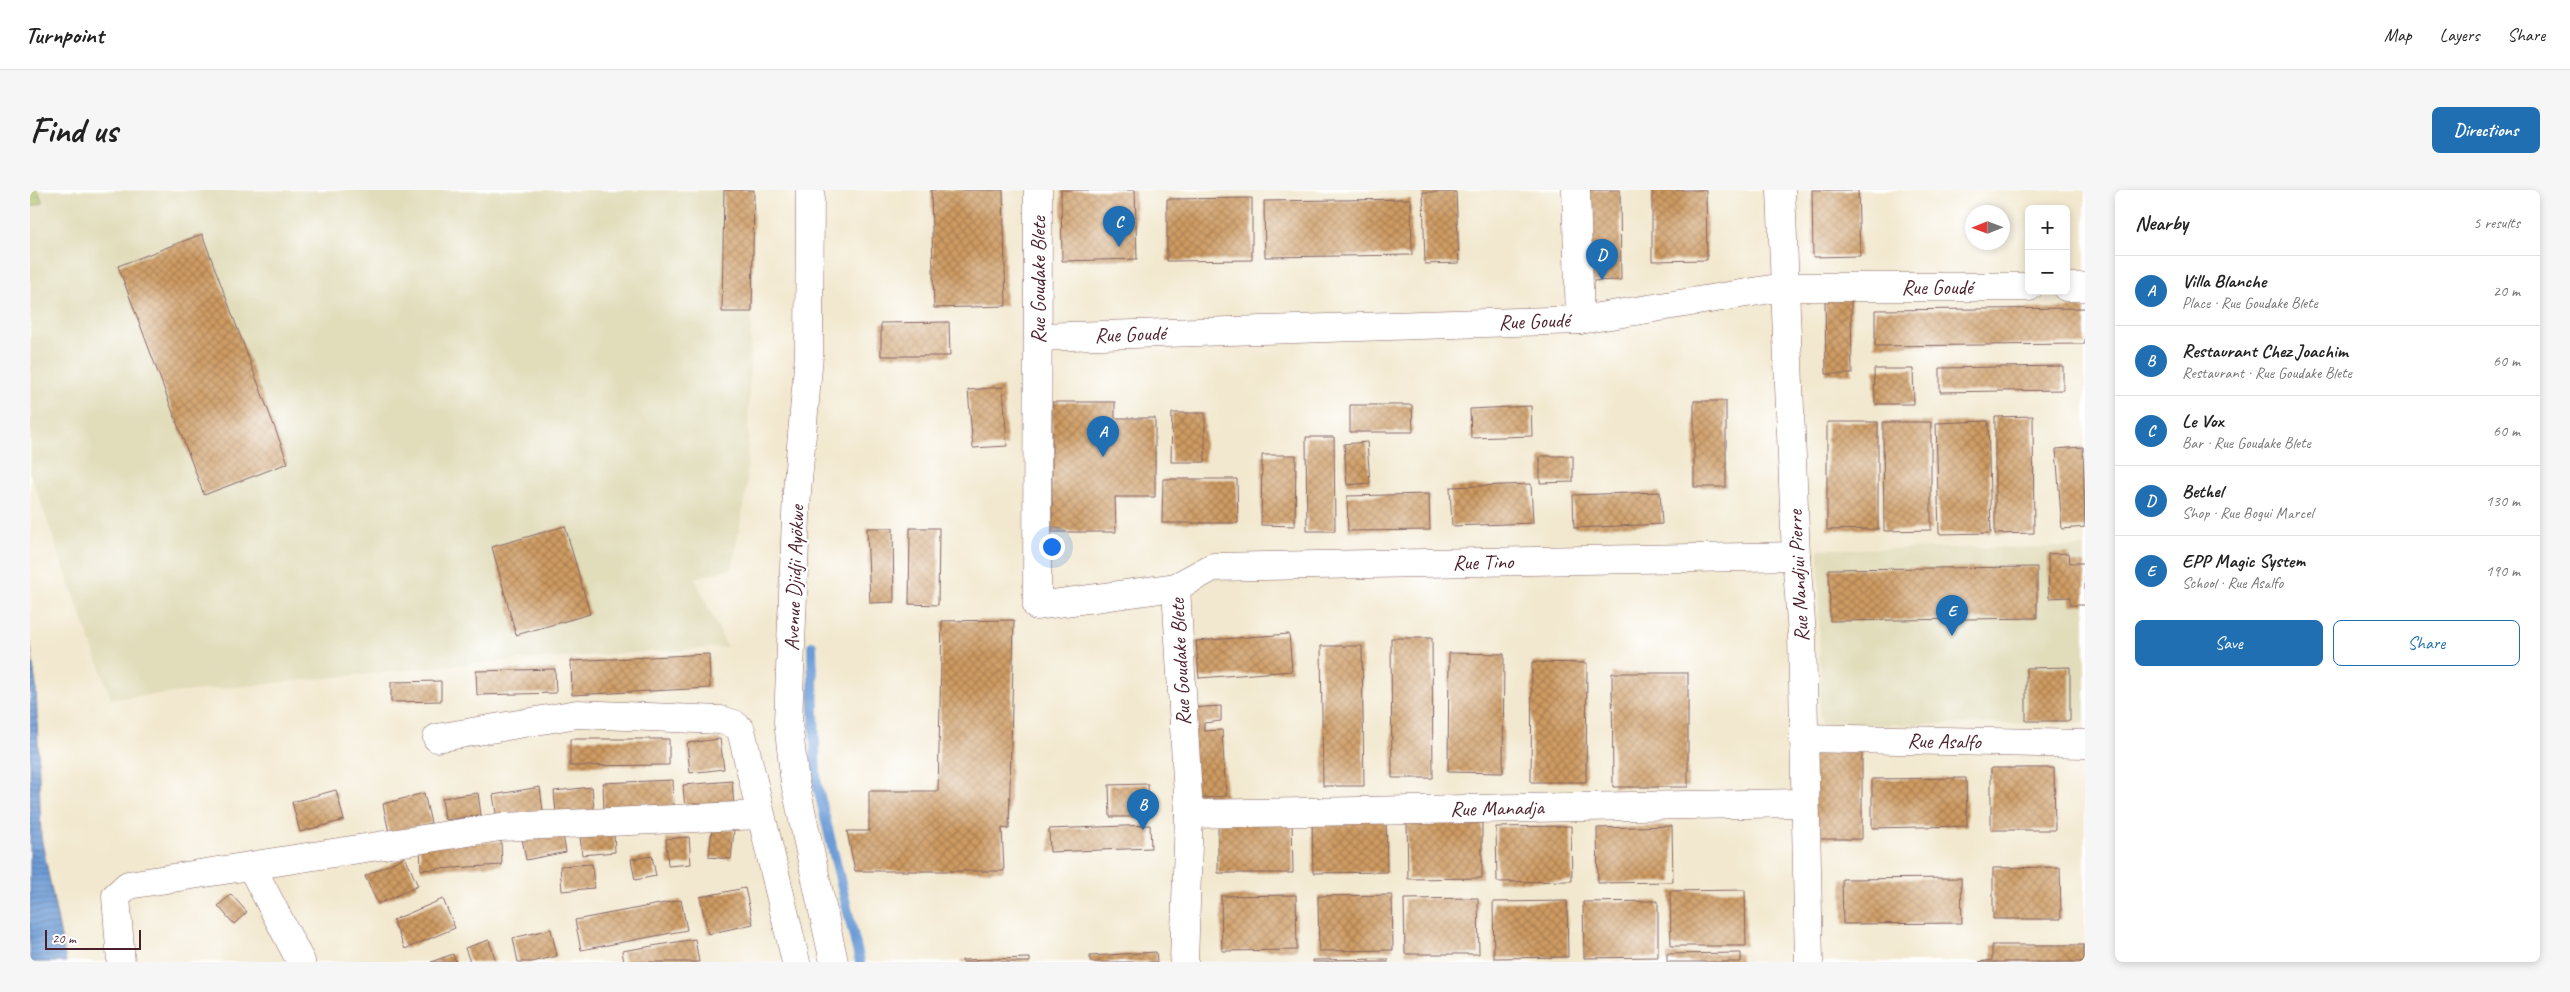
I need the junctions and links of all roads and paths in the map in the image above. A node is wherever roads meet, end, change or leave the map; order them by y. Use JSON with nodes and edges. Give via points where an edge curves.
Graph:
{"nodes":[{"id":1,"x":810,"y":190,"type":"edge"},
{"id":2,"x":1038,"y":190,"type":"edge"},
{"id":3,"x":1576,"y":190,"type":"edge"},
{"id":4,"x":1781,"y":190,"type":"edge"},
{"id":5,"x":1784,"y":287,"type":"junction"},
{"id":6,"x":2025,"y":287,"type":"edge"},
{"id":7,"x":2070,"y":287,"type":"edge"},
{"id":8,"x":2085,"y":287,"type":"edge"},
{"id":9,"x":1580,"y":320,"type":"junction"},
{"id":10,"x":1038,"y":337,"type":"junction"},
{"id":11,"x":1796,"y":556,"type":"junction"},
{"id":12,"x":1176,"y":587,"type":"junction"},
{"id":13,"x":437,"y":738,"type":"dead end"},
{"id":14,"x":1804,"y":738,"type":"junction"},
{"id":15,"x":2085,"y":744,"type":"edge"},
{"id":16,"x":1805,"y":803,"type":"junction"},
{"id":17,"x":1189,"y":814,"type":"junction"},
{"id":18,"x":760,"y":815,"type":"junction"},
{"id":19,"x":251,"y":866,"type":"junction"},
{"id":20,"x":121,"y":962,"type":"edge"},
{"id":21,"x":301,"y":962,"type":"edge"},
{"id":22,"x":796,"y":962,"type":"edge"},
{"id":23,"x":834,"y":962,"type":"edge"},
{"id":24,"x":1184,"y":962,"type":"edge"},
{"id":25,"x":1809,"y":962,"type":"edge"}],
"edges":[{"from":1,"to":23,"type":"street","name":"Avenue Djidji Ayökwe","via":[[809,355],[797,491],[788,722],[795,783]]},
{"from":2,"to":10,"type":"street","name":"Rue Goudake Blete"},
{"from":3,"to":9,"type":"street"},
{"from":4,"to":5,"type":"street","name":"Rue Nandjui Pierre"},
{"from":5,"to":6,"type":"street","name":"Rue Goudé"},
{"from":5,"to":9,"type":"street","name":"Rue Goudé"},
{"from":5,"to":11,"type":"street","name":"Rue Nandjui Pierre"},
{"from":7,"to":8,"type":"street"},
{"from":9,"to":10,"type":"street","name":"Rue Goudé"},
{"from":10,"to":12,"type":"street","name":"Rue Goudake Blete","via":[[1037,606]]},
{"from":11,"to":12,"type":"street","name":"Rue Tino","via":[[1213,567]]},
{"from":11,"to":14,"type":"street","name":"Rue Nandjui Pierre","via":[[1802,635]]},
{"from":12,"to":17,"type":"street","name":"Rue Goudake Blete"},
{"from":13,"to":18,"type":"street","via":[[577,714],[722,720],[741,730]]},
{"from":14,"to":15,"type":"street","name":"Rue Asalfo"},
{"from":14,"to":16,"type":"street","name":"Rue Nandjui Pierre"},
{"from":16,"to":17,"type":"street","name":"Rue Manadja"},
{"from":16,"to":25,"type":"street","name":"Rue Nandjui Pierre"},
{"from":17,"to":24,"type":"street","name":"Rue Goudake Blete"},
{"from":18,"to":19,"type":"street","via":[[500,827]]},
{"from":18,"to":22,"type":"street"},
{"from":19,"to":20,"type":"street","via":[[128,885],[116,896]]},
{"from":19,"to":21,"type":"street"}]}
